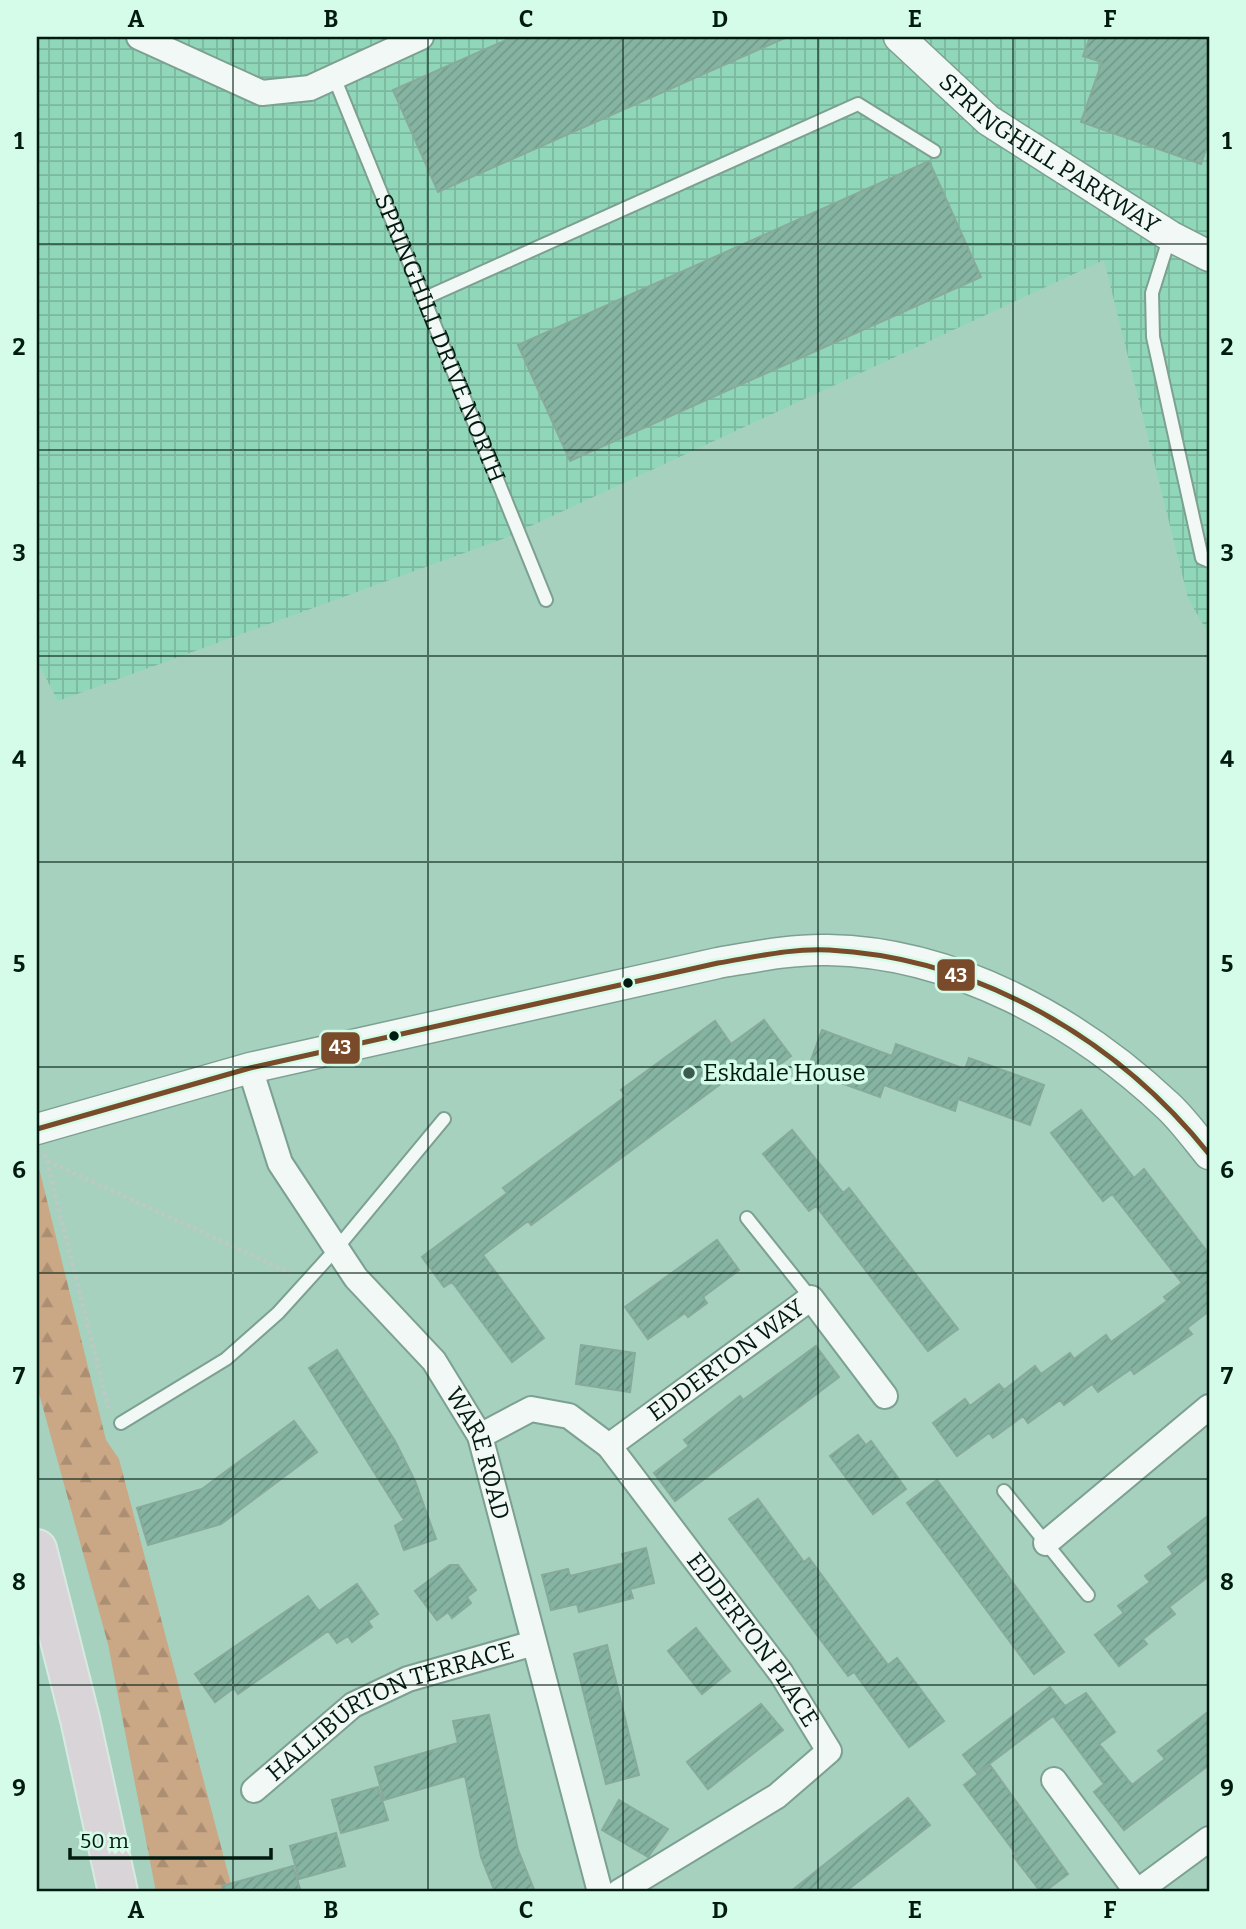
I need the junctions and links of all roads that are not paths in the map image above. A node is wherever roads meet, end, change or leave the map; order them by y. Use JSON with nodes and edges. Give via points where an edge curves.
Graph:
{"nodes":[{"id":1,"x":139,"y":37,"type":"edge"},
{"id":2,"x":421,"y":37,"type":"edge"},
{"id":3,"x":899,"y":37,"type":"edge"},
{"id":4,"x":334,"y":77,"type":"junction"},
{"id":5,"x":934,"y":151,"type":"dead end"},
{"id":6,"x":1170,"y":236,"type":"junction"},
{"id":7,"x":1209,"y":256,"type":"edge"},
{"id":8,"x":425,"y":298,"type":"junction"},
{"id":9,"x":1209,"y":561,"type":"edge"},
{"id":10,"x":546,"y":600,"type":"dead end"},
{"id":11,"x":250,"y":1068,"type":"junction"},
{"id":12,"x":444,"y":1119,"type":"dead end"},
{"id":13,"x":38,"y":1129,"type":"edge"},
{"id":14,"x":1209,"y":1154,"type":"edge"},
{"id":15,"x":747,"y":1218,"type":"dead end"},
{"id":16,"x":337,"y":1248,"type":"junction"},
{"id":17,"x":811,"y":1298,"type":"junction"},
{"id":18,"x":885,"y":1396,"type":"dead end"},
{"id":19,"x":1209,"y":1407,"type":"edge"},
{"id":20,"x":121,"y":1423,"type":"road end"},
{"id":21,"x":480,"y":1436,"type":"junction"},
{"id":22,"x":609,"y":1447,"type":"junction"},
{"id":23,"x":1004,"y":1491,"type":"dead end"},
{"id":24,"x":1046,"y":1543,"type":"junction"},
{"id":25,"x":37,"y":1549,"type":"edge"},
{"id":26,"x":1088,"y":1595,"type":"dead end"},
{"id":27,"x":534,"y":1643,"type":"junction"},
{"id":28,"x":1054,"y":1780,"type":"dead end"},
{"id":29,"x":254,"y":1790,"type":"dead end"},
{"id":30,"x":1209,"y":1839,"type":"edge"},
{"id":31,"x":118,"y":1892,"type":"edge"},
{"id":32,"x":600,"y":1892,"type":"edge"},
{"id":33,"x":620,"y":1892,"type":"edge"},
{"id":34,"x":1137,"y":1892,"type":"edge"}],
"edges":[{"from":1,"to":4,"type":"street","via":[[262,93],[310,88]]},
{"from":2,"to":4,"type":"street"},
{"from":3,"to":6,"type":"street","name":"SPRINGHILL PARKWAY","via":[[988,120]]},
{"from":4,"to":8,"type":"lane","name":"SPRINGHILL DRIVE NORTH"},
{"from":5,"to":8,"type":"lane","via":[[858,104]]},
{"from":6,"to":7,"type":"street","name":"SPRINGHILL PARKWAY"},
{"from":6,"to":9,"type":"lane","via":[[1152,293],[1153,337],[1202,558]]},
{"from":8,"to":10,"type":"lane","name":"SPRINGHILL DRIVE NORTH"},
{"from":11,"to":13,"type":"street"},
{"from":11,"to":14,"type":"street","via":[[718,963],[828,950],[884,955],[997,990],[1059,1022],[1170,1108]]},
{"from":11,"to":16,"type":"street","name":"WARE ROAD","via":[[280,1163]]},
{"from":12,"to":16,"type":"lane"},
{"from":15,"to":17,"type":"lane"},
{"from":16,"to":20,"type":"lane","via":[[278,1313],[226,1359]]},
{"from":16,"to":21,"type":"street","name":"WARE ROAD","via":[[356,1279],[434,1361]]},
{"from":17,"to":18,"type":"street","name":"EDDERTON WAY"},
{"from":17,"to":22,"type":"street","name":"EDDERTON WAY"},
{"from":19,"to":24,"type":"street"},
{"from":21,"to":22,"type":"street","name":"EDDERTON PLACE","via":[[531,1409],[569,1416]]},
{"from":21,"to":27,"type":"street","name":"WARE ROAD"},
{"from":22,"to":33,"type":"street","name":"EDDERTON PLACE","via":[[781,1673],[829,1751],[777,1796]]},
{"from":23,"to":24,"type":"lane"},
{"from":24,"to":26,"type":"lane"},
{"from":25,"to":31,"type":"highway"},
{"from":27,"to":29,"type":"street","name":"HALLIBURTON TERRACE","via":[[408,1679],[353,1705]]},
{"from":27,"to":32,"type":"street","name":"WARE ROAD"},
{"from":28,"to":34,"type":"street"},
{"from":30,"to":34,"type":"street"}]}
